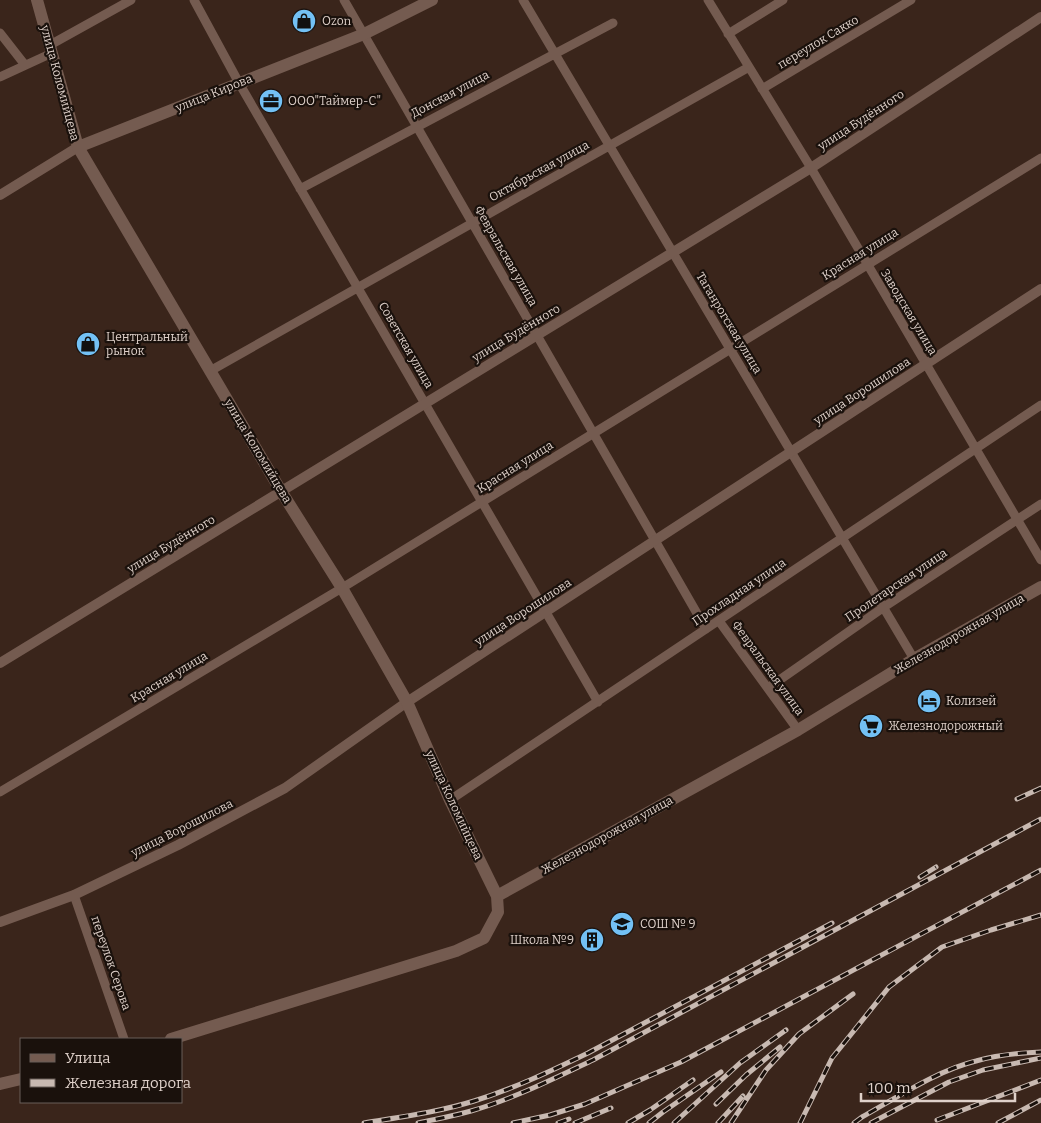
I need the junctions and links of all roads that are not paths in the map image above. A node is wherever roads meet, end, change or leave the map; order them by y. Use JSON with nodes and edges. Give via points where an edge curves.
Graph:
{"nodes":[{"id":1,"x":37,"y":0,"type":"edge"},
{"id":2,"x":131,"y":0,"type":"edge"},
{"id":3,"x":194,"y":0,"type":"edge"},
{"id":4,"x":344,"y":0,"type":"edge"},
{"id":5,"x":432,"y":0,"type":"edge"},
{"id":6,"x":523,"y":0,"type":"edge"},
{"id":7,"x":708,"y":0,"type":"edge"},
{"id":8,"x":783,"y":0,"type":"edge"},
{"id":9,"x":911,"y":0,"type":"edge"},
{"id":10,"x":1041,"y":17,"type":"edge"},
{"id":11,"x":613,"y":23,"type":"dead end"},
{"id":12,"x":0,"y":33,"type":"edge"},
{"id":13,"x":364,"y":34,"type":"junction"},
{"id":14,"x":728,"y":34,"type":"junction"},
{"id":15,"x":51,"y":49,"type":"junction"},
{"id":16,"x":554,"y":53,"type":"junction"},
{"id":17,"x":25,"y":65,"type":"junction"},
{"id":18,"x":749,"y":67,"type":"junction"},
{"id":19,"x":0,"y":77,"type":"edge"},
{"id":20,"x":239,"y":83,"type":"junction"},
{"id":21,"x":762,"y":89,"type":"junction"},
{"id":22,"x":417,"y":126,"type":"junction"},
{"id":23,"x":609,"y":146,"type":"junction"},
{"id":24,"x":78,"y":147,"type":"junction"},
{"id":25,"x":1041,"y":158,"type":"edge"},
{"id":26,"x":811,"y":168,"type":"junction"},
{"id":27,"x":300,"y":189,"type":"junction"},
{"id":28,"x":0,"y":194,"type":"edge"},
{"id":29,"x":472,"y":223,"type":"junction"},
{"id":30,"x":672,"y":252,"type":"junction"},
{"id":31,"x":867,"y":265,"type":"junction"},
{"id":32,"x":358,"y":288,"type":"junction"},
{"id":33,"x":1041,"y":289,"type":"edge"},
{"id":34,"x":537,"y":335,"type":"junction"},
{"id":35,"x":730,"y":349,"type":"junction"},
{"id":36,"x":925,"y":364,"type":"junction"},
{"id":37,"x":210,"y":371,"type":"junction"},
{"id":38,"x":425,"y":403,"type":"junction"},
{"id":39,"x":1041,"y":404,"type":"edge"},
{"id":40,"x":594,"y":433,"type":"junction"},
{"id":41,"x":975,"y":449,"type":"junction"},
{"id":42,"x":791,"y":452,"type":"junction"},
{"id":43,"x":281,"y":491,"type":"junction"},
{"id":44,"x":482,"y":502,"type":"junction"},
{"id":45,"x":1041,"y":504,"type":"edge"},
{"id":46,"x":1017,"y":519,"type":"junction"},
{"id":47,"x":842,"y":538,"type":"junction"},
{"id":48,"x":656,"y":541,"type":"junction"},
{"id":49,"x":1041,"y":560,"type":"edge"},
{"id":50,"x":1041,"y":587,"type":"edge"},
{"id":51,"x":342,"y":588,"type":"junction"},
{"id":52,"x":884,"y":608,"type":"junction"},
{"id":53,"x":546,"y":613,"type":"junction"},
{"id":54,"x":719,"y":621,"type":"junction"},
{"id":55,"x":706,"y":629,"type":"junction"},
{"id":56,"x":914,"y":659,"type":"junction"},
{"id":57,"x":0,"y":663,"type":"edge"},
{"id":58,"x":768,"y":688,"type":"junction"},
{"id":59,"x":407,"y":702,"type":"junction"},
{"id":60,"x":598,"y":702,"type":"junction"},
{"id":61,"x":798,"y":730,"type":"junction"},
{"id":62,"x":0,"y":792,"type":"edge"},
{"id":63,"x":450,"y":800,"type":"junction"},
{"id":64,"x":74,"y":895,"type":"junction"},
{"id":65,"x":497,"y":896,"type":"junction"},
{"id":66,"x":0,"y":922,"type":"edge"},
{"id":67,"x":124,"y":1038,"type":"edge"},
{"id":68,"x":174,"y":1038,"type":"edge"},
{"id":69,"x":20,"y":1079,"type":"edge"},
{"id":70,"x":0,"y":1084,"type":"edge"}],
"edges":[{"from":1,"to":15,"type":"main road","name":"улица Коломийцева"},
{"from":2,"to":15,"type":"street"},
{"from":3,"to":20,"type":"street","name":"Советская улица"},
{"from":4,"to":13,"type":"street","name":"Февральская улица"},
{"from":5,"to":13,"type":"main road","name":"улица Кирова"},
{"from":6,"to":16,"type":"street","name":"Таганрогская улица"},
{"from":7,"to":14,"type":"street","name":"Заводская улица"},
{"from":8,"to":14,"type":"street"},
{"from":9,"to":21,"type":"street","name":"переулок Сакко"},
{"from":10,"to":26,"type":"street","name":"улица Будённого"},
{"from":11,"to":16,"type":"street","name":"Донская улица"},
{"from":12,"to":17,"type":"street"},
{"from":13,"to":20,"type":"main road","name":"улица Кирова"},
{"from":13,"to":22,"type":"street","name":"Февральская улица"},
{"from":14,"to":18,"type":"street","name":"Заводская улица"},
{"from":15,"to":17,"type":"street"},
{"from":15,"to":24,"type":"main road","name":"улица Коломийцева"},
{"from":16,"to":22,"type":"street","name":"Донская улица"},
{"from":16,"to":23,"type":"street","name":"Таганрогская улица"},
{"from":17,"to":19,"type":"street"},
{"from":18,"to":21,"type":"street","name":"Заводская улица"},
{"from":18,"to":23,"type":"street","name":"Октябрьская улица"},
{"from":20,"to":24,"type":"main road","name":"улица Кирова"},
{"from":20,"to":27,"type":"street","name":"Советская улица"},
{"from":21,"to":26,"type":"street","name":"Заводская улица"},
{"from":22,"to":27,"type":"street","name":"Донская улица"},
{"from":22,"to":29,"type":"street","name":"Февральская улица"},
{"from":23,"to":29,"type":"street","name":"Октябрьская улица"},
{"from":23,"to":30,"type":"street","name":"Таганрогская улица"},
{"from":24,"to":28,"type":"street","name":"улица Кирова"},
{"from":24,"to":37,"type":"main road","name":"улица Коломийцева"},
{"from":25,"to":31,"type":"street","name":"Красная улица"},
{"from":26,"to":30,"type":"street","name":"улица Будённого"},
{"from":26,"to":31,"type":"street","name":"Заводская улица"},
{"from":27,"to":32,"type":"street","name":"Советская улица"},
{"from":29,"to":32,"type":"street","name":"Октябрьская улица"},
{"from":29,"to":34,"type":"street","name":"Февральская улица"},
{"from":30,"to":34,"type":"street","name":"улица Будённого"},
{"from":30,"to":35,"type":"street","name":"Таганрогская улица"},
{"from":31,"to":35,"type":"street","name":"Красная улица"},
{"from":31,"to":36,"type":"street","name":"Заводская улица"},
{"from":32,"to":37,"type":"street","name":"Октябрьская улица"},
{"from":32,"to":38,"type":"street","name":"Советская улица"},
{"from":33,"to":36,"type":"street","name":"улица Ворошилова"},
{"from":34,"to":38,"type":"street","name":"улица Будённого"},
{"from":34,"to":40,"type":"street","name":"Февральская улица"},
{"from":35,"to":40,"type":"street","name":"Красная улица"},
{"from":35,"to":42,"type":"street","name":"Таганрогская улица"},
{"from":36,"to":41,"type":"street","name":"Заводская улица"},
{"from":36,"to":42,"type":"street","name":"улица Ворошилова"},
{"from":37,"to":43,"type":"main road","name":"улица Коломийцева"},
{"from":38,"to":43,"type":"street","name":"улица Будённого"},
{"from":38,"to":44,"type":"street","name":"Советская улица"},
{"from":39,"to":41,"type":"street","name":"Прохладная улица"},
{"from":40,"to":44,"type":"street","name":"Красная улица"},
{"from":40,"to":48,"type":"street","name":"Февральская улица"},
{"from":41,"to":46,"type":"street","name":"Заводская улица"},
{"from":41,"to":47,"type":"street","name":"Прохладная улица"},
{"from":42,"to":47,"type":"street","name":"Таганрогская улица"},
{"from":42,"to":48,"type":"street","name":"улица Ворошилова"},
{"from":43,"to":51,"type":"main road","name":"улица Коломийцева"},
{"from":43,"to":57,"type":"street","name":"улица Будённого"},
{"from":44,"to":51,"type":"street","name":"Красная улица"},
{"from":44,"to":53,"type":"street","name":"Советская улица"},
{"from":45,"to":46,"type":"street","name":"Пролетарская улица"},
{"from":46,"to":49,"type":"street","name":"Заводская улица"},
{"from":46,"to":52,"type":"street","name":"Пролетарская улица"},
{"from":47,"to":52,"type":"street","name":"Таганрогская улица"},
{"from":47,"to":54,"type":"street","name":"Прохладная улица"},
{"from":48,"to":53,"type":"street","name":"улица Ворошилова"},
{"from":48,"to":55,"type":"street","name":"Февральская улица"},
{"from":50,"to":56,"type":"main road","name":"Железнодорожная улица"},
{"from":51,"to":59,"type":"main road","name":"улица Коломийцева"},
{"from":51,"to":62,"type":"street","name":"Красная улица"},
{"from":52,"to":56,"type":"street","name":"Таганрогская улица"},
{"from":52,"to":58,"type":"street","name":"Пролетарская улица"},
{"from":53,"to":59,"type":"street","name":"улица Ворошилова"},
{"from":53,"to":60,"type":"street","name":"Советская улица"},
{"from":54,"to":55,"type":"street","name":"Прохладная улица"},
{"from":54,"to":58,"type":"street","name":"Февральская улица"},
{"from":55,"to":60,"type":"street","name":"Прохладная улица"},
{"from":56,"to":61,"type":"main road","name":"Железнодорожная улица"},
{"from":58,"to":61,"type":"street","name":"Февральская улица"},
{"from":59,"to":63,"type":"main road","name":"улица Коломийцева"},
{"from":59,"to":64,"type":"street","name":"улица Ворошилова","via":[[285,788]]},
{"from":60,"to":63,"type":"street","name":"Прохладная улица"},
{"from":61,"to":65,"type":"main road","name":"Железнодорожная улица"},
{"from":63,"to":65,"type":"main road","name":"улица Коломийцева"},
{"from":64,"to":66,"type":"street","name":"улица Ворошилова"},
{"from":64,"to":67,"type":"street","name":"переулок Серова"},
{"from":65,"to":68,"type":"main road","via":[[498,912],[484,938],[456,951]]},
{"from":69,"to":70,"type":"main road"}]}
